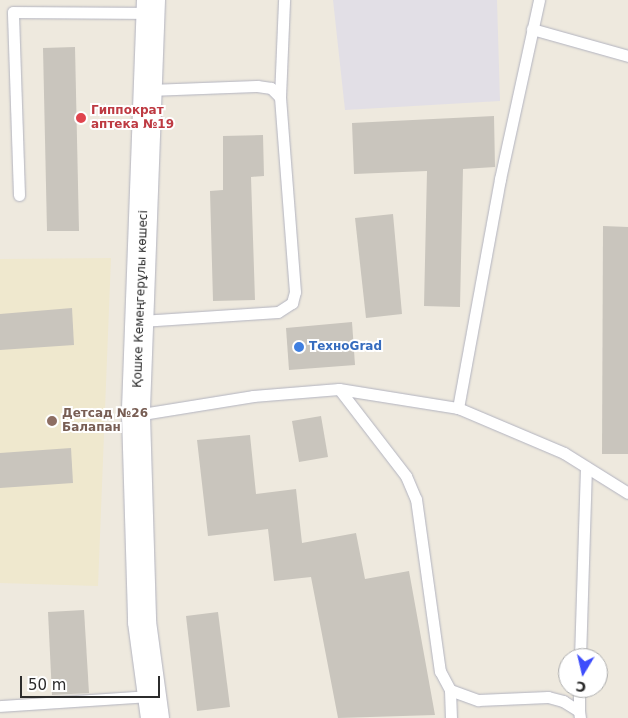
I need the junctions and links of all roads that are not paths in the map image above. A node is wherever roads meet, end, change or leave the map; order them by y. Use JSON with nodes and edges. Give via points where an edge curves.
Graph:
{"nodes":[{"id":1,"x":284,"y":0,"type":"edge"},
{"id":2,"x":539,"y":0,"type":"edge"},
{"id":3,"x":151,"y":6,"type":"edge"},
{"id":4,"x":532,"y":29,"type":"junction"},
{"id":5,"x":628,"y":56,"type":"edge"},
{"id":6,"x":148,"y":90,"type":"junction"},
{"id":7,"x":280,"y":97,"type":"junction"},
{"id":8,"x":19,"y":195,"type":"dead end"},
{"id":9,"x":141,"y":321,"type":"junction"},
{"id":10,"x":339,"y":390,"type":"junction"},
{"id":11,"x":458,"y":408,"type":"junction"},
{"id":12,"x":136,"y":415,"type":"junction"},
{"id":13,"x":586,"y":468,"type":"junction"},
{"id":14,"x":628,"y":493,"type":"edge"},
{"id":15,"x":580,"y":648,"type":"edge"},
{"id":16,"x":450,"y":690,"type":"junction"},
{"id":17,"x":579,"y":698,"type":"edge"},
{"id":18,"x":0,"y":706,"type":"edge"},
{"id":19,"x":153,"y":707,"type":"edge"},
{"id":20,"x":579,"y":715,"type":"edge"},
{"id":21,"x":451,"y":718,"type":"edge"}],
"edges":[{"from":1,"to":7,"type":"lane"},
{"from":2,"to":4,"type":"lane"},
{"from":3,"to":6,"type":"street","name":"Қошке Кемеңгерұлы көшесі"},
{"from":3,"to":8,"type":"lane","via":[[12,12]]},
{"from":4,"to":5,"type":"lane"},
{"from":4,"to":11,"type":"lane"},
{"from":6,"to":7,"type":"lane","via":[[257,86],[271,88]]},
{"from":6,"to":9,"type":"street","name":"Қошке Кемеңгерұлы көшесі"},
{"from":7,"to":9,"type":"lane","via":[[292,303],[278,312]]},
{"from":9,"to":12,"type":"street","name":"Қошке Кемеңгерұлы көшесі"},
{"from":10,"to":11,"type":"lane"},
{"from":10,"to":12,"type":"lane","via":[[253,396]]},
{"from":10,"to":16,"type":"lane","via":[[406,476],[416,499],[440,671]]},
{"from":11,"to":13,"type":"lane","via":[[512,428]]},
{"from":12,"to":19,"type":"street","name":"Қошке Кемеңгерұлы көшесі","via":[[142,622]]},
{"from":13,"to":14,"type":"lane"},
{"from":13,"to":15,"type":"lane"},
{"from":16,"to":20,"type":"lane","via":[[478,700],[548,697]]},
{"from":16,"to":21,"type":"lane"},
{"from":17,"to":20,"type":"lane"},
{"from":18,"to":19,"type":"lane"}]}
